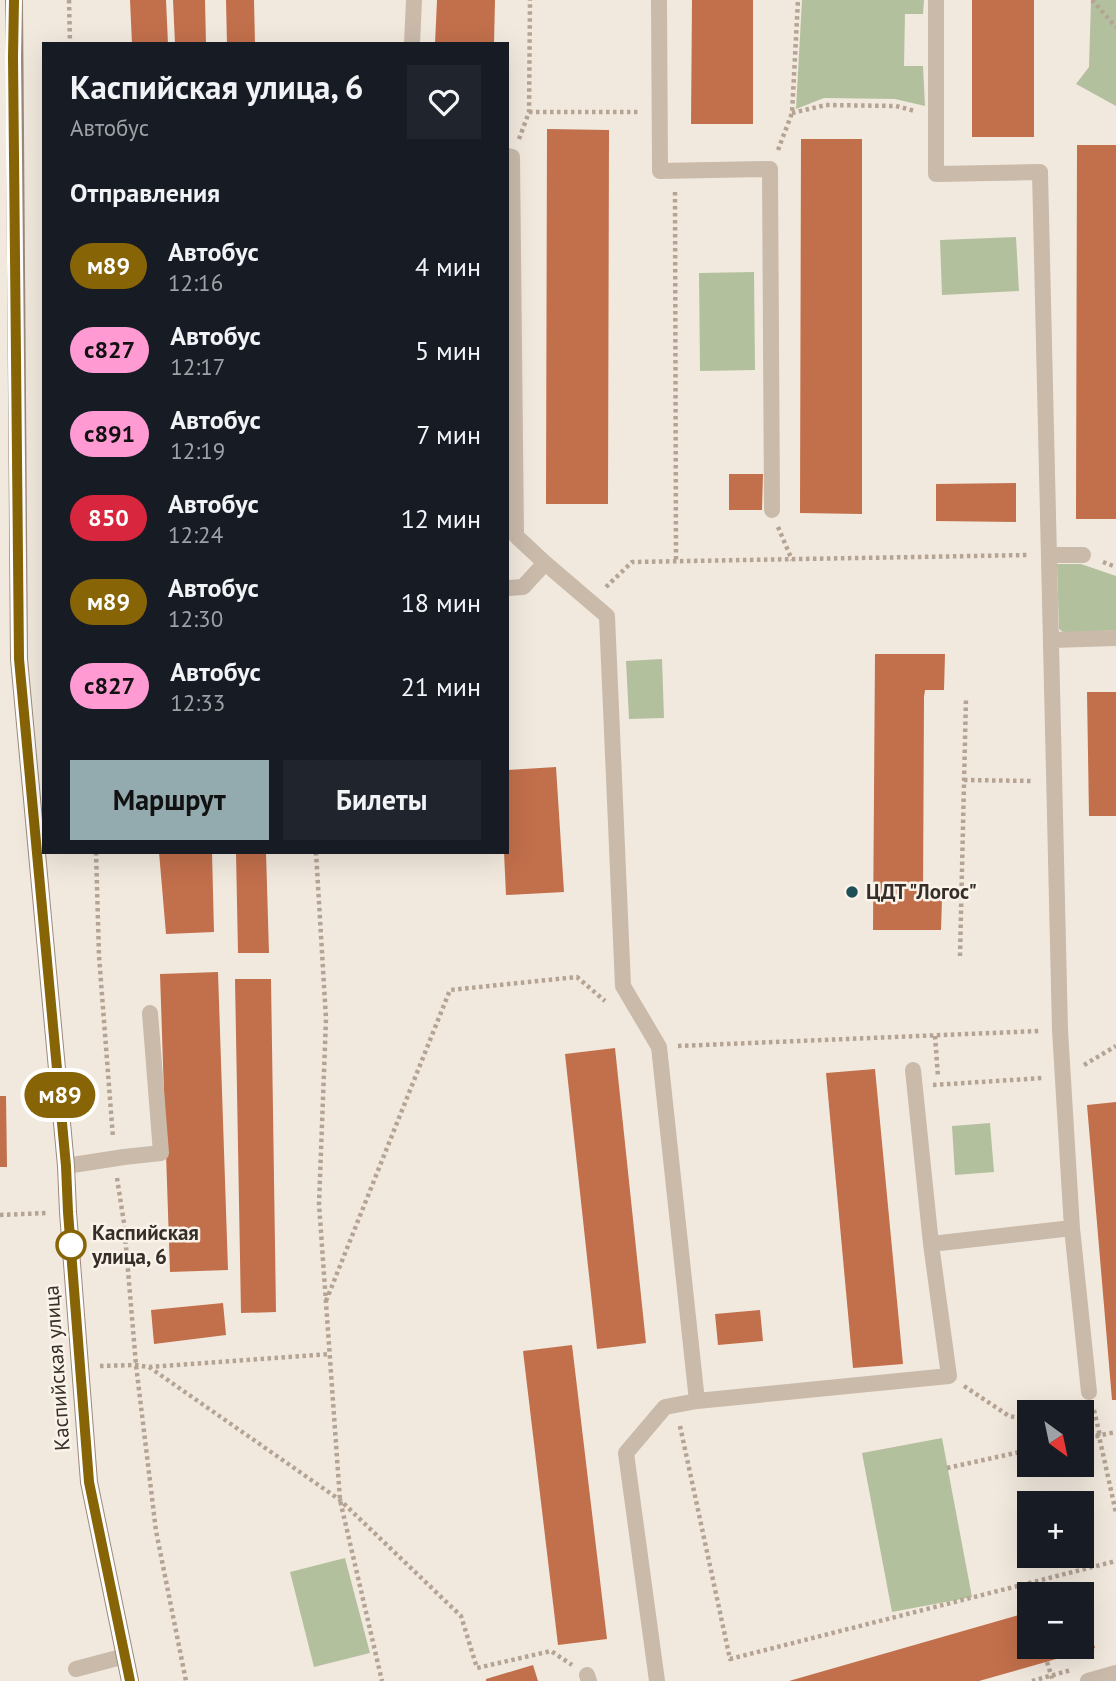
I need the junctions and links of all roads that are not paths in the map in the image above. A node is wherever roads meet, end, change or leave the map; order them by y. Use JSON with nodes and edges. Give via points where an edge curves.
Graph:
{"nodes":[{"id":1,"x":14,"y":0,"type":"edge"},
{"id":2,"x":414,"y":0,"type":"edge"},
{"id":3,"x":659,"y":0,"type":"edge"},
{"id":4,"x":936,"y":0,"type":"edge"},
{"id":5,"x":412,"y":42,"type":"edge"},
{"id":6,"x":510,"y":157,"type":"edge"},
{"id":7,"x":772,"y":510,"type":"dead end"},
{"id":8,"x":1049,"y":555,"type":"junction"},
{"id":9,"x":1083,"y":555,"type":"dead end"},
{"id":10,"x":545,"y":563,"type":"junction"},
{"id":11,"x":509,"y":588,"type":"edge"},
{"id":12,"x":1116,"y":638,"type":"edge"},
{"id":13,"x":1052,"y":640,"type":"junction"},
{"id":14,"x":150,"y":1013,"type":"dead end"},
{"id":15,"x":914,"y":1078,"type":"road end"},
{"id":16,"x":66,"y":1166,"type":"junction"},
{"id":17,"x":1072,"y":1228,"type":"junction"},
{"id":18,"x":931,"y":1244,"type":"junction"},
{"id":19,"x":1089,"y":1392,"type":"dead end"},
{"id":20,"x":697,"y":1401,"type":"junction"},
{"id":21,"x":125,"y":1656,"type":"junction"},
{"id":22,"x":76,"y":1669,"type":"dead end"},
{"id":23,"x":1116,"y":1673,"type":"edge"},
{"id":24,"x":130,"y":1681,"type":"edge"},
{"id":25,"x":657,"y":1681,"type":"edge"},
{"id":26,"x":1088,"y":1681,"type":"edge"}],
"edges":[{"from":1,"to":16,"type":"main road","name":"Каспийская улица","via":[[19,659]]},
{"from":2,"to":5,"type":"lane"},
{"from":3,"to":7,"type":"lane","via":[[660,171],[771,169]]},
{"from":4,"to":8,"type":"lane","via":[[936,174],[1040,172]]},
{"from":6,"to":10,"type":"lane","via":[[516,536]]},
{"from":8,"to":9,"type":"lane"},
{"from":8,"to":13,"type":"lane"},
{"from":10,"to":11,"type":"lane","via":[[523,587]]},
{"from":10,"to":20,"type":"lane","via":[[607,616],[623,986],[659,1047]]},
{"from":12,"to":13,"type":"lane"},
{"from":13,"to":17,"type":"lane","via":[[1060,1030]]},
{"from":14,"to":16,"type":"lane","via":[[161,1153]]},
{"from":15,"to":18,"type":"lane"},
{"from":16,"to":21,"type":"main road","name":"Каспийская улица","via":[[89,1482]]},
{"from":17,"to":18,"type":"lane"},
{"from":17,"to":19,"type":"lane"},
{"from":18,"to":20,"type":"lane","via":[[949,1376]]},
{"from":20,"to":25,"type":"lane","via":[[664,1407],[626,1453]]},
{"from":21,"to":22,"type":"lane"},
{"from":21,"to":24,"type":"main road","name":"Каспийская улица"},
{"from":23,"to":26,"type":"lane"}]}
